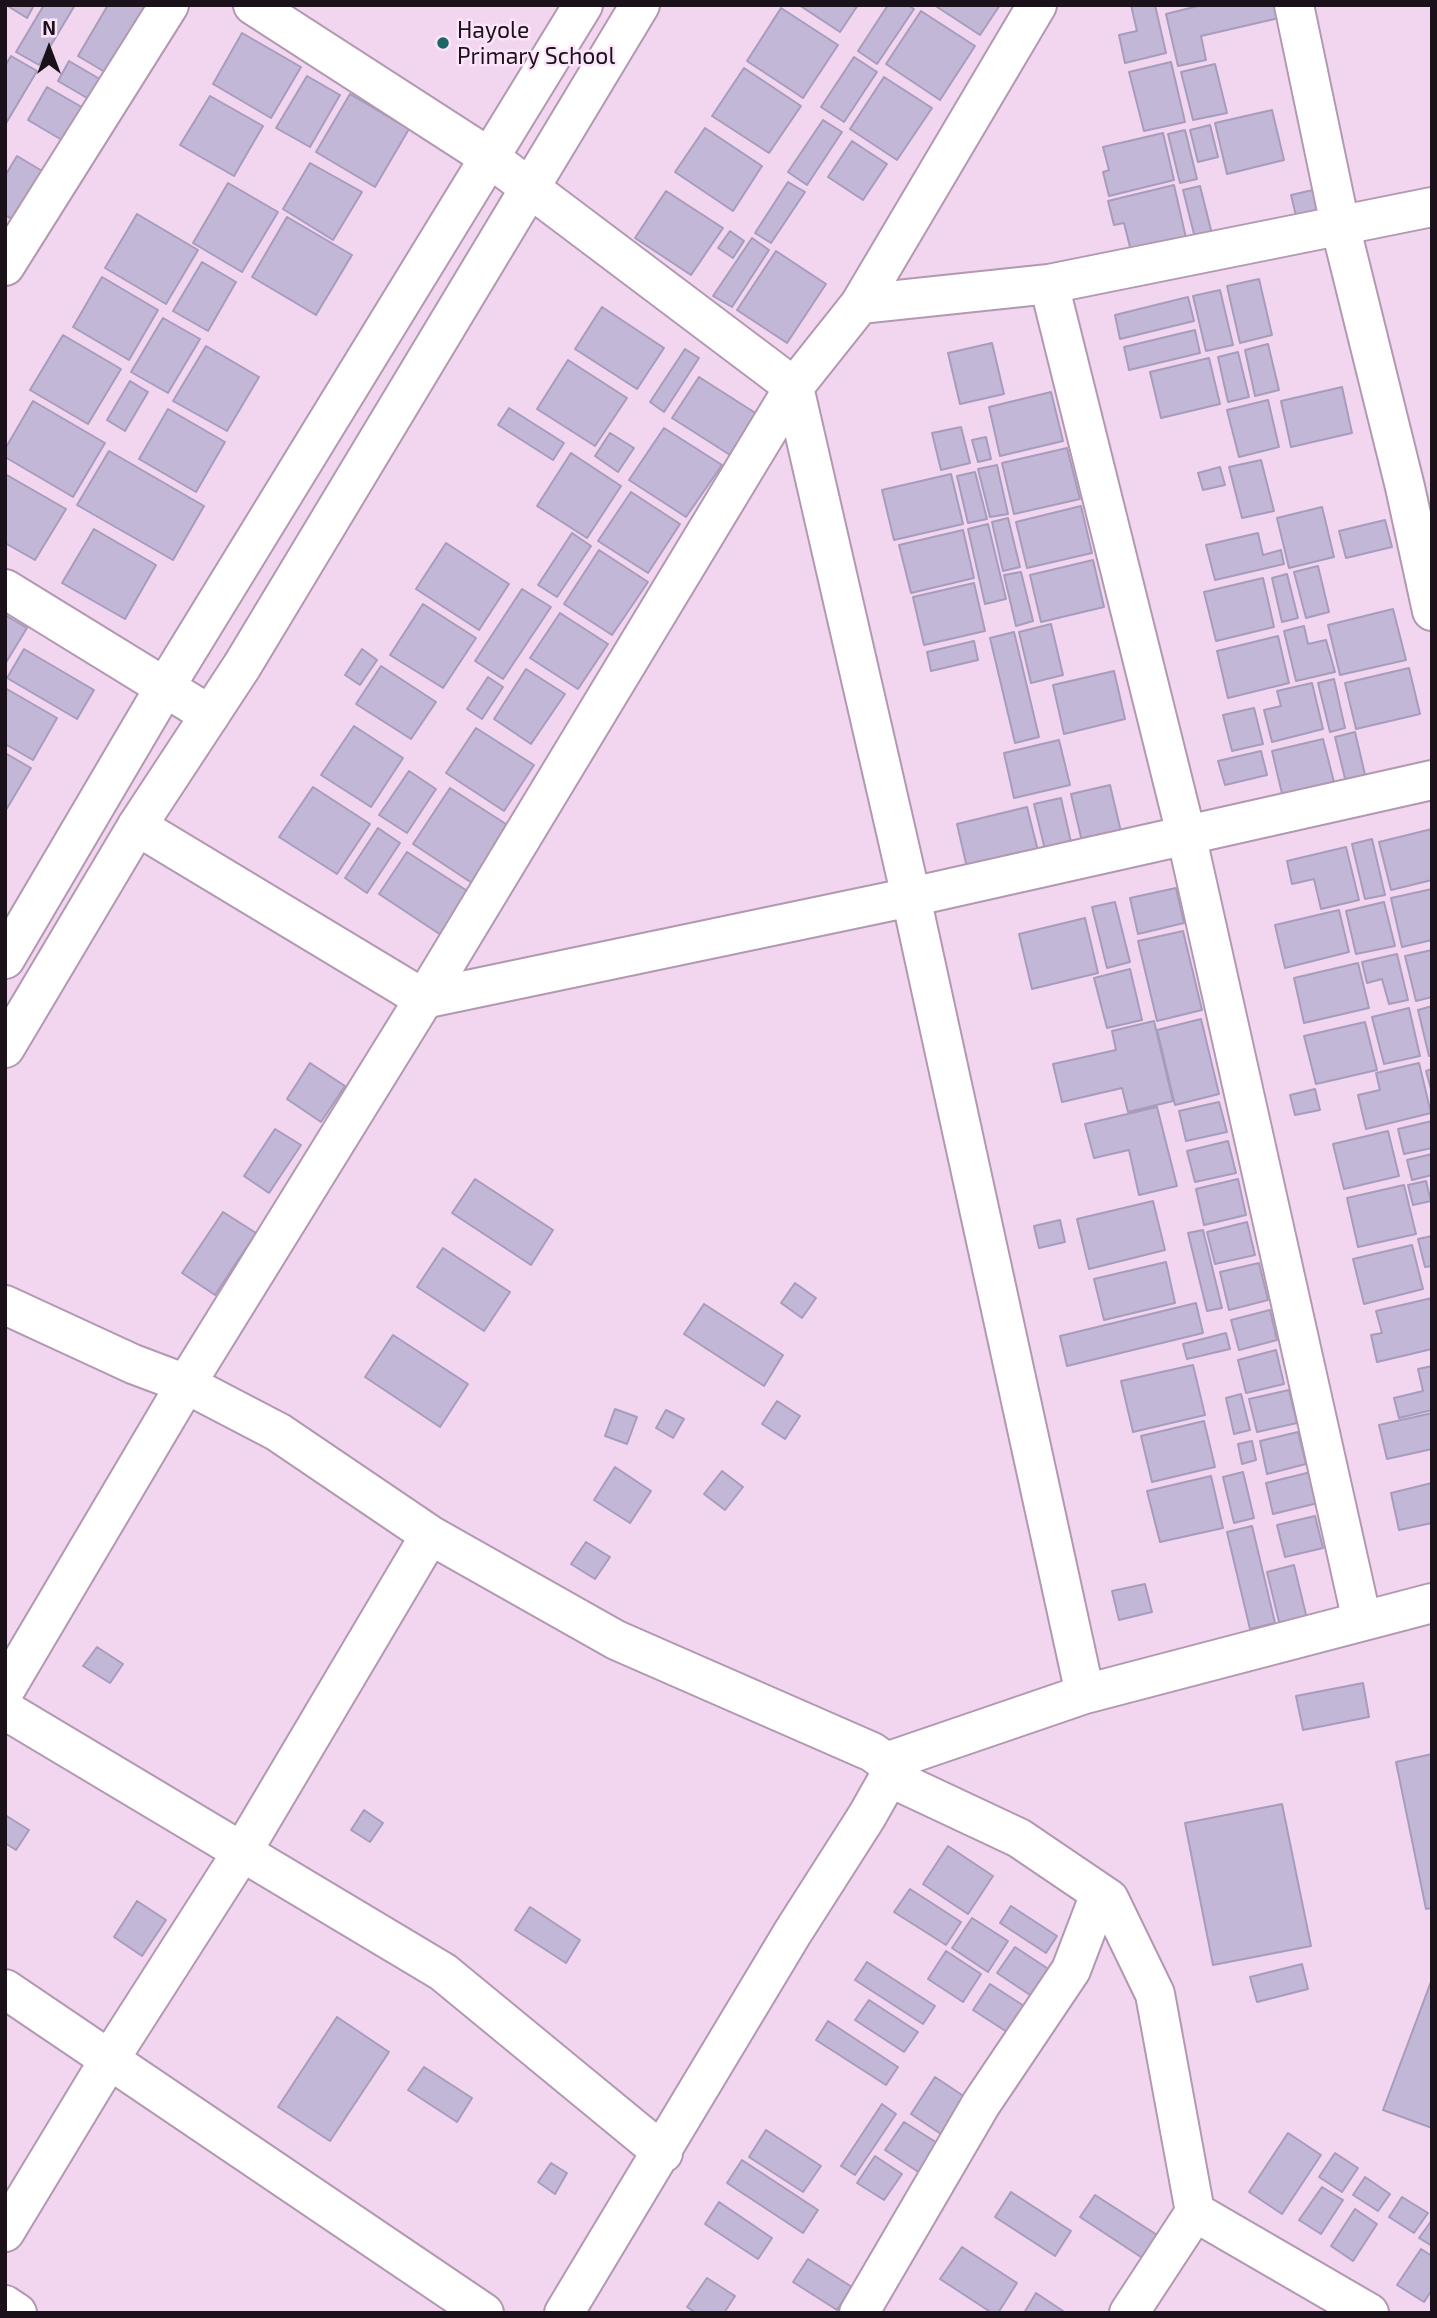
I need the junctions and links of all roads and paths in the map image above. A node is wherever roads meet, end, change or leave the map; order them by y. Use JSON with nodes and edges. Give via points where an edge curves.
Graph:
{"nodes":[{"id":1,"x":169,"y":5,"type":"edge"},
{"id":2,"x":253,"y":5,"type":"edge"},
{"id":3,"x":583,"y":5,"type":"edge"},
{"id":4,"x":640,"y":5,"type":"edge"},
{"id":5,"x":1037,"y":5,"type":"edge"},
{"id":6,"x":1294,"y":5,"type":"edge"},
{"id":7,"x":490,"y":159,"type":"junction"},
{"id":8,"x":529,"y":187,"type":"junction"},
{"id":9,"x":1432,"y":207,"type":"edge"},
{"id":10,"x":1340,"y":225,"type":"junction"},
{"id":11,"x":7,"y":256,"type":"edge"},
{"id":12,"x":1049,"y":284,"type":"junction"},
{"id":13,"x":860,"y":304,"type":"junction"},
{"id":14,"x":794,"y":387,"type":"junction"},
{"id":15,"x":1418,"y":483,"type":"edge"},
{"id":16,"x":5,"y":589,"type":"edge"},
{"id":17,"x":1432,"y":611,"type":"edge"},
{"id":18,"x":165,"y":687,"type":"junction"},
{"id":19,"x":210,"y":716,"type":"junction"},
{"id":20,"x":1432,"y":780,"type":"edge"},
{"id":21,"x":137,"y":826,"type":"junction"},
{"id":22,"x":1186,"y":834,"type":"junction"},
{"id":23,"x":911,"y":897,"type":"junction"},
{"id":24,"x":5,"y":959,"type":"edge"},
{"id":25,"x":424,"y":999,"type":"junction"},
{"id":26,"x":5,"y":1048,"type":"edge"},
{"id":27,"x":5,"y":1305,"type":"edge"},
{"id":28,"x":187,"y":1384,"type":"junction"},
{"id":29,"x":430,"y":1535,"type":"junction"},
{"id":30,"x":1432,"y":1603,"type":"edge"},
{"id":31,"x":1362,"y":1621,"type":"junction"},
{"id":32,"x":5,"y":1690,"type":"edge"},
{"id":33,"x":1085,"y":1694,"type":"junction"},
{"id":34,"x":5,"y":1710,"type":"edge"},
{"id":35,"x":887,"y":1770,"type":"junction"},
{"id":36,"x":242,"y":1852,"type":"junction"},
{"id":37,"x":1100,"y":1894,"type":"junction"},
{"id":38,"x":5,"y":1989,"type":"edge"},
{"id":39,"x":109,"y":2060,"type":"junction"},
{"id":40,"x":663,"y":2153,"type":"junction"},
{"id":41,"x":1195,"y":2212,"type":"junction"},
{"id":42,"x":5,"y":2232,"type":"edge"},
{"id":43,"x":484,"y":2313,"type":"edge"},
{"id":44,"x":564,"y":2313,"type":"edge"},
{"id":45,"x":859,"y":2313,"type":"edge"},
{"id":46,"x":1129,"y":2313,"type":"edge"},
{"id":47,"x":1369,"y":2313,"type":"edge"}],
"edges":[{"from":1,"to":11,"type":"street"},
{"from":2,"to":7,"type":"street"},
{"from":3,"to":7,"type":"street"},
{"from":4,"to":8,"type":"street"},
{"from":5,"to":13,"type":"street"},
{"from":6,"to":10,"type":"street"},
{"from":7,"to":8,"type":"street"},
{"from":7,"to":18,"type":"street"},
{"from":8,"to":14,"type":"street"},
{"from":8,"to":19,"type":"street"},
{"from":9,"to":10,"type":"street"},
{"from":10,"to":12,"type":"street"},
{"from":10,"to":15,"type":"street"},
{"from":12,"to":13,"type":"street"},
{"from":12,"to":22,"type":"street"},
{"from":13,"to":14,"type":"street"},
{"from":14,"to":23,"type":"street"},
{"from":14,"to":25,"type":"street"},
{"from":15,"to":17,"type":"street"},
{"from":16,"to":18,"type":"street"},
{"from":18,"to":19,"type":"street"},
{"from":18,"to":24,"type":"street"},
{"from":19,"to":21,"type":"street"},
{"from":20,"to":22,"type":"street"},
{"from":21,"to":25,"type":"street"},
{"from":21,"to":26,"type":"street"},
{"from":22,"to":23,"type":"street"},
{"from":22,"to":31,"type":"street"},
{"from":23,"to":25,"type":"street"},
{"from":23,"to":33,"type":"street"},
{"from":25,"to":28,"type":"street"},
{"from":27,"to":28,"type":"street"},
{"from":28,"to":29,"type":"street","via":[[278,1432]]},
{"from":28,"to":32,"type":"street"},
{"from":29,"to":35,"type":"street","via":[[616,1640],[872,1752]]},
{"from":29,"to":36,"type":"street"},
{"from":30,"to":31,"type":"street"},
{"from":31,"to":33,"type":"street"},
{"from":33,"to":35,"type":"street"},
{"from":34,"to":36,"type":"street"},
{"from":35,"to":37,"type":"street","via":[[1019,1838]]},
{"from":35,"to":40,"type":"street"},
{"from":36,"to":39,"type":"street"},
{"from":36,"to":40,"type":"street","via":[[443,1972]]},
{"from":37,"to":41,"type":"street","via":[[1108,1899],[1155,1994]]},
{"from":37,"to":45,"type":"street","via":[[1072,1970],[981,2104]]},
{"from":38,"to":39,"type":"street"},
{"from":39,"to":42,"type":"street"},
{"from":39,"to":43,"type":"street"},
{"from":40,"to":44,"type":"street"},
{"from":41,"to":46,"type":"street"},
{"from":41,"to":47,"type":"street"}]}
